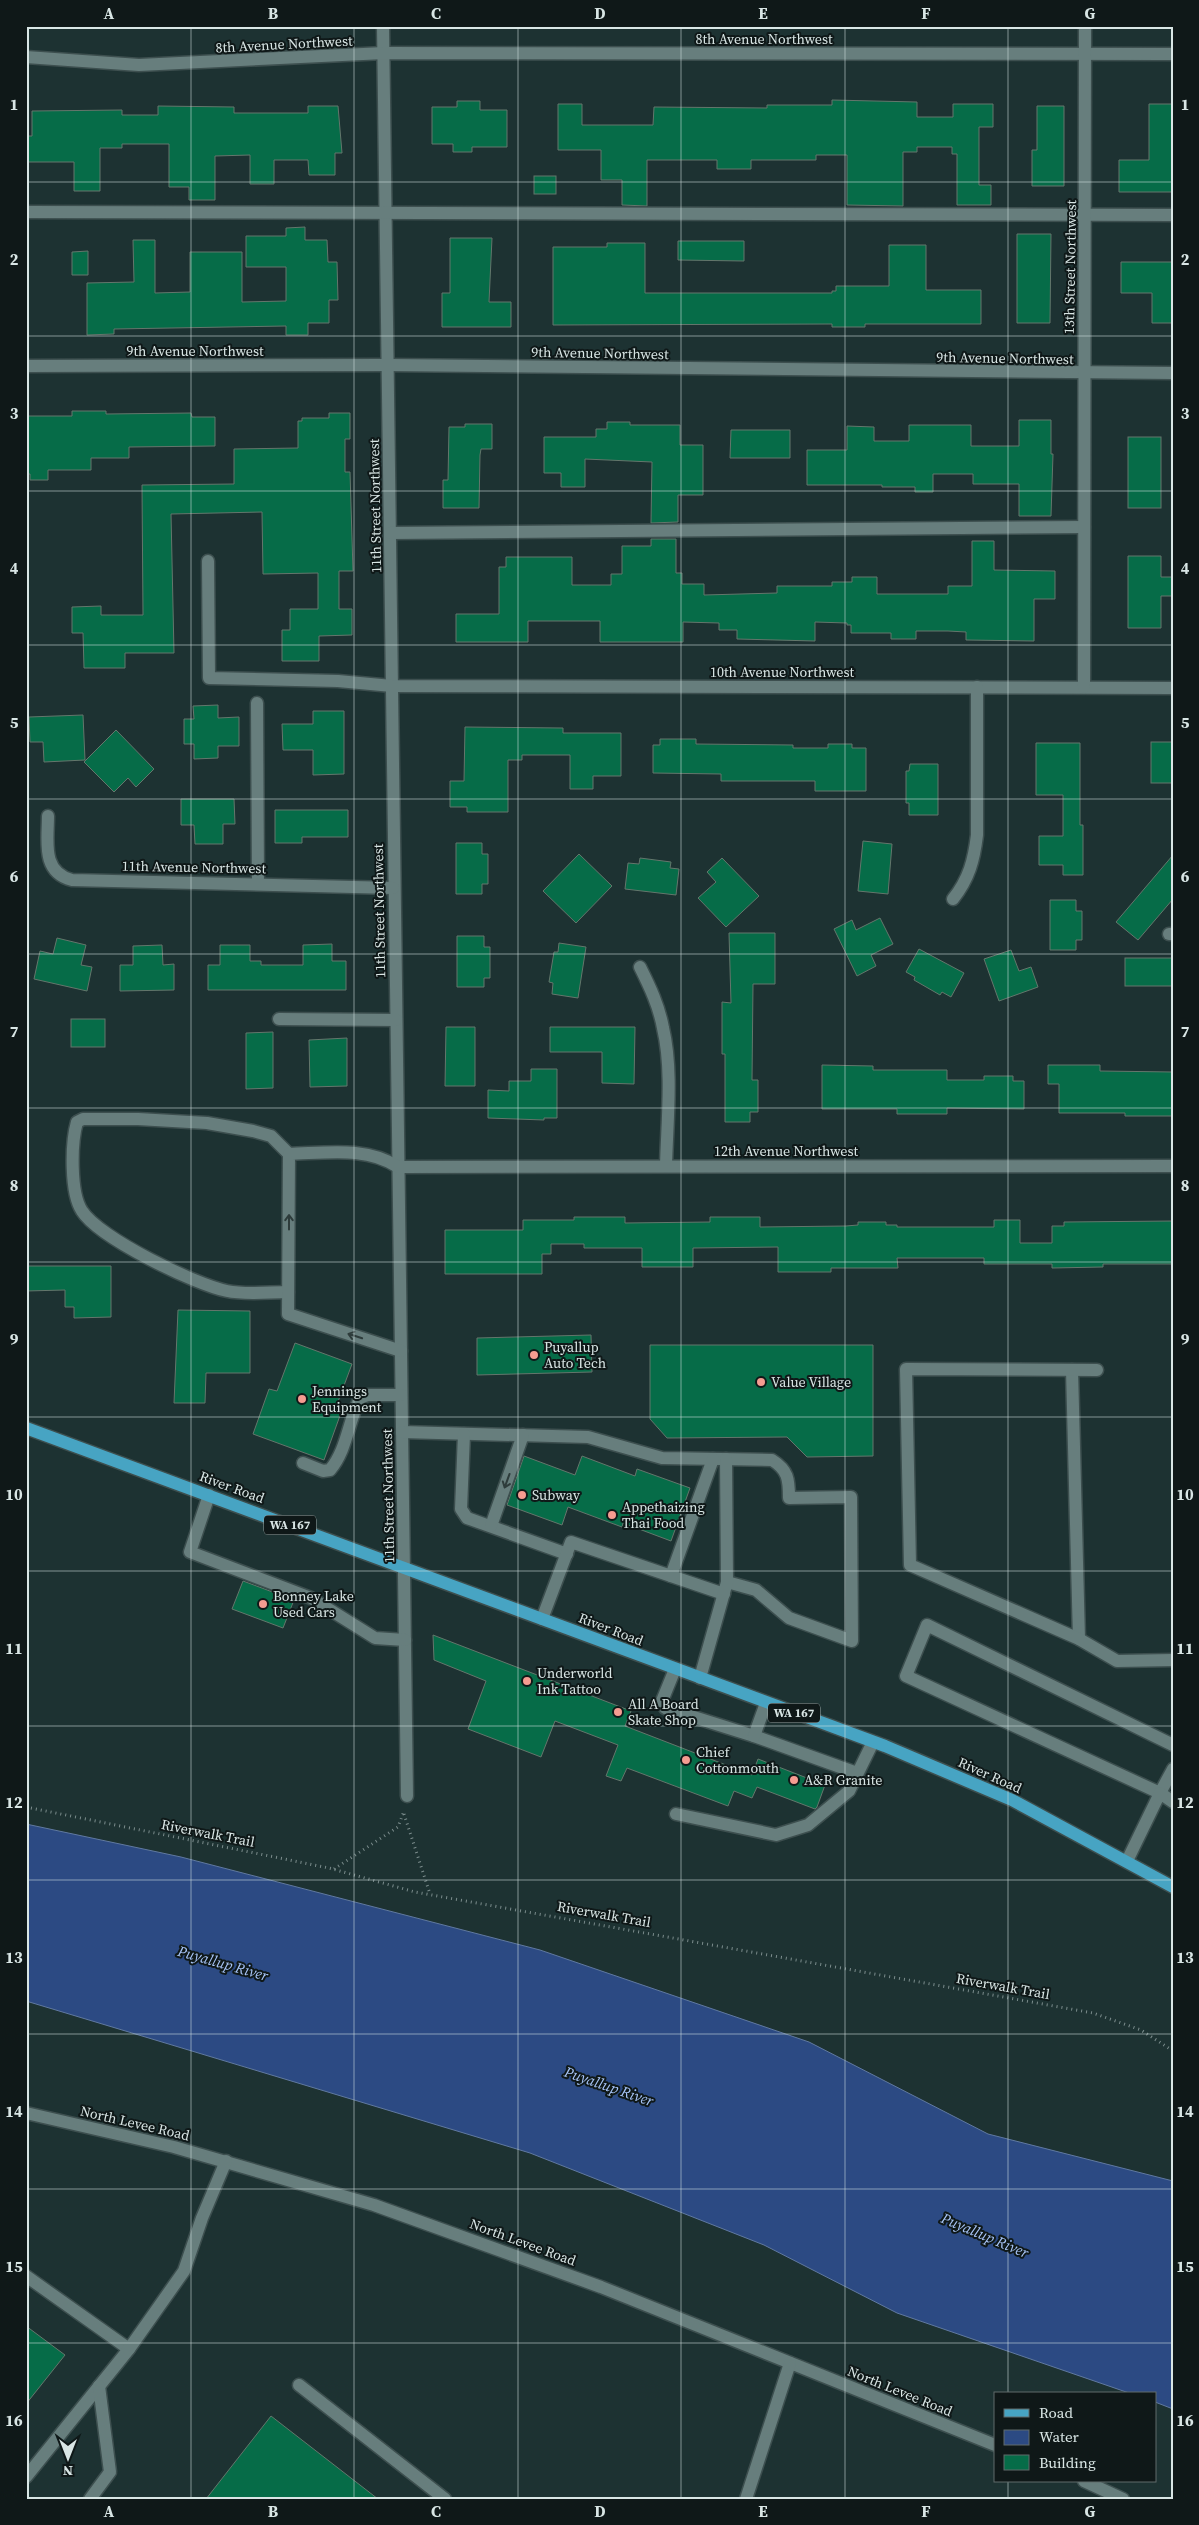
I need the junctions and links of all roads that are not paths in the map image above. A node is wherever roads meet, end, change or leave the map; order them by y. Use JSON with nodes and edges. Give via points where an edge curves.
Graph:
{"nodes":[{"id":1,"x":383,"y":26,"type":"edge"},
{"id":2,"x":1086,"y":26,"type":"edge"},
{"id":3,"x":384,"y":53,"type":"junction"},
{"id":4,"x":1086,"y":54,"type":"junction"},
{"id":5,"x":1173,"y":54,"type":"edge"},
{"id":6,"x":26,"y":57,"type":"edge"},
{"id":7,"x":26,"y":212,"type":"edge"},
{"id":8,"x":386,"y":213,"type":"junction"},
{"id":9,"x":1087,"y":214,"type":"junction"},
{"id":10,"x":1173,"y":215,"type":"edge"},
{"id":11,"x":26,"y":366,"type":"edge"},
{"id":12,"x":388,"y":366,"type":"junction"},
{"id":13,"x":1173,"y":373,"type":"edge"},
{"id":14,"x":1084,"y":374,"type":"junction"},
{"id":15,"x":1084,"y":528,"type":"junction"},
{"id":16,"x":390,"y":533,"type":"junction"},
{"id":17,"x":208,"y":561,"type":"dead end"},
{"id":18,"x":392,"y":686,"type":"junction"},
{"id":19,"x":977,"y":687,"type":"junction"},
{"id":20,"x":1084,"y":687,"type":"junction"},
{"id":21,"x":1173,"y":688,"type":"edge"},
{"id":22,"x":257,"y":704,"type":"dead end"},
{"id":23,"x":48,"y":816,"type":"dead end"},
{"id":24,"x":258,"y":883,"type":"junction"},
{"id":25,"x":393,"y":888,"type":"junction"},
{"id":26,"x":953,"y":899,"type":"dead end"},
{"id":27,"x":640,"y":968,"type":"dead end"},
{"id":28,"x":279,"y":1019,"type":"dead end"},
{"id":29,"x":396,"y":1020,"type":"junction"},
{"id":30,"x":289,"y":1154,"type":"junction"},
{"id":31,"x":666,"y":1166,"type":"junction"},
{"id":32,"x":1173,"y":1166,"type":"edge"},
{"id":33,"x":398,"y":1167,"type":"junction"},
{"id":34,"x":288,"y":1292,"type":"junction"},
{"id":35,"x":401,"y":1351,"type":"junction"},
{"id":36,"x":1072,"y":1370,"type":"junction"},
{"id":37,"x":1097,"y":1370,"type":"dead end"},
{"id":38,"x":402,"y":1395,"type":"junction"},
{"id":39,"x":26,"y":1428,"type":"edge"},
{"id":40,"x":402,"y":1432,"type":"junction"},
{"id":41,"x":464,"y":1434,"type":"junction"},
{"id":42,"x":523,"y":1435,"type":"junction"},
{"id":43,"x":713,"y":1459,"type":"junction"},
{"id":44,"x":726,"y":1459,"type":"junction"},
{"id":45,"x":303,"y":1463,"type":"dead end"},
{"id":46,"x":209,"y":1495,"type":"junction"},
{"id":47,"x":491,"y":1526,"type":"junction"},
{"id":48,"x":567,"y":1554,"type":"junction"},
{"id":49,"x":404,"y":1567,"type":"junction"},
{"id":50,"x":671,"y":1576,"type":"junction"},
{"id":51,"x":725,"y":1588,"type":"junction"},
{"id":52,"x":542,"y":1618,"type":"junction"},
{"id":53,"x":1079,"y":1639,"type":"junction"},
{"id":54,"x":405,"y":1640,"type":"junction"},
{"id":55,"x":1173,"y":1660,"type":"edge"},
{"id":56,"x":675,"y":1669,"type":"junction"},
{"id":57,"x":700,"y":1678,"type":"junction"},
{"id":58,"x":766,"y":1703,"type":"junction"},
{"id":59,"x":754,"y":1736,"type":"junction"},
{"id":60,"x":873,"y":1742,"type":"junction"},
{"id":61,"x":1173,"y":1745,"type":"edge"},
{"id":62,"x":1173,"y":1769,"type":"edge"},
{"id":63,"x":857,"y":1774,"type":"junction"},
{"id":64,"x":1160,"y":1794,"type":"junction"},
{"id":65,"x":407,"y":1796,"type":"road end"},
{"id":66,"x":1173,"y":1802,"type":"edge"},
{"id":67,"x":676,"y":1814,"type":"dead end"},
{"id":68,"x":1127,"y":1862,"type":"junction"},
{"id":69,"x":1173,"y":1887,"type":"edge"},
{"id":70,"x":26,"y":2113,"type":"edge"},
{"id":71,"x":226,"y":2161,"type":"junction"},
{"id":72,"x":26,"y":2276,"type":"edge"},
{"id":73,"x":129,"y":2349,"type":"junction"},
{"id":74,"x":790,"y":2363,"type":"junction"},
{"id":75,"x":300,"y":2385,"type":"dead end"},
{"id":76,"x":99,"y":2386,"type":"junction"},
{"id":77,"x":994,"y":2445,"type":"edge"},
{"id":78,"x":26,"y":2476,"type":"edge"},
{"id":79,"x":1086,"y":2482,"type":"edge"},
{"id":80,"x":90,"y":2499,"type":"edge"},
{"id":81,"x":445,"y":2499,"type":"edge"},
{"id":82,"x":746,"y":2499,"type":"edge"},
{"id":83,"x":1123,"y":2499,"type":"edge"}],
"edges":[{"from":1,"to":3,"type":"street","name":"11th Street Northwest"},
{"from":2,"to":4,"type":"street","name":"13th Street Northwest"},
{"from":3,"to":4,"type":"street","name":"8th Avenue Northwest"},
{"from":3,"to":6,"type":"street","name":"8th Avenue Northwest","via":[[156,65]]},
{"from":3,"to":8,"type":"street","name":"11th Street Northwest"},
{"from":4,"to":5,"type":"street","name":"8th Avenue Northwest"},
{"from":4,"to":9,"type":"street","name":"13th Street Northwest"},
{"from":7,"to":8,"type":"street"},
{"from":8,"to":9,"type":"street"},
{"from":8,"to":12,"type":"street","name":"11th Street Northwest"},
{"from":9,"to":10,"type":"street"},
{"from":9,"to":14,"type":"street","name":"13th Street Northwest"},
{"from":11,"to":12,"type":"street","name":"9th Avenue Northwest"},
{"from":12,"to":14,"type":"street","name":"9th Avenue Northwest"},
{"from":12,"to":16,"type":"street","name":"11th Street Northwest"},
{"from":13,"to":14,"type":"street","name":"9th Avenue Northwest"},
{"from":14,"to":15,"type":"street","name":"13th Street Northwest"},
{"from":15,"to":16,"type":"street"},
{"from":15,"to":20,"type":"street","name":"13th Street Northwest"},
{"from":16,"to":18,"type":"street","name":"11th Street Northwest"},
{"from":17,"to":18,"type":"street","name":"10th Avenue Northwest","via":[[209,678],[338,681]]},
{"from":18,"to":19,"type":"street","name":"10th Avenue Northwest"},
{"from":18,"to":25,"type":"street","name":"11th Street Northwest"},
{"from":19,"to":20,"type":"street","name":"10th Avenue Northwest"},
{"from":19,"to":26,"type":"street","via":[[975,854],[970,872]]},
{"from":20,"to":21,"type":"street","name":"10th Avenue Northwest"},
{"from":22,"to":24,"type":"street"},
{"from":23,"to":24,"type":"street","name":"11th Avenue Northwest","via":[[48,859],[57,874],[66,878]]},
{"from":24,"to":25,"type":"street","name":"11th Avenue Northwest"},
{"from":25,"to":29,"type":"street","name":"11th Street Northwest"},
{"from":27,"to":31,"type":"street","via":[[664,1030],[667,1054]]},
{"from":28,"to":29,"type":"street"},
{"from":29,"to":33,"type":"street","name":"11th Street Northwest"},
{"from":30,"to":33,"type":"street","via":[[361,1152],[387,1159]]},
{"from":34,"to":30,"type":"street","one_way":true},
{"from":30,"to":34,"type":"street","via":[[270,1136],[207,1124],[83,1119],[77,1122],[73,1137],[76,1197],[93,1225],[174,1271],[209,1286],[228,1291]]},
{"from":31,"to":32,"type":"street","name":"12th Avenue Northwest"},
{"from":31,"to":33,"type":"street","name":"12th Avenue Northwest"},
{"from":33,"to":35,"type":"street","name":"11th Street Northwest"},
{"from":35,"to":34,"type":"street","one_way":true,"via":[[288,1314]]},
{"from":35,"to":38,"type":"street","name":"11th Street Northwest"},
{"from":36,"to":37,"type":"street"},
{"from":36,"to":53,"type":"street"},
{"from":36,"to":53,"type":"street","via":[[906,1369],[910,1565]]},
{"from":38,"to":40,"type":"street","name":"11th Street Northwest"},
{"from":38,"to":45,"type":"street","via":[[360,1398],[343,1448],[330,1470]]},
{"from":39,"to":46,"type":"main road","name":"River Road","number":"WA 167"},
{"from":40,"to":41,"type":"street"},
{"from":40,"to":49,"type":"street","name":"11th Street Northwest"},
{"from":41,"to":42,"type":"street"},
{"from":41,"to":47,"type":"street","via":[[461,1510],[467,1518]]},
{"from":42,"to":43,"type":"street","via":[[588,1436],[662,1458]]},
{"from":42,"to":47,"type":"street","one_way":true},
{"from":43,"to":44,"type":"street"},
{"from":43,"to":50,"type":"street"},
{"from":44,"to":51,"type":"street"},
{"from":44,"to":51,"type":"street","via":[[772,1460],[783,1467],[789,1484],[789,1498],[851,1497],[852,1641],[789,1618],[756,1590]]},
{"from":46,"to":49,"type":"main road","name":"River Road","number":"WA 167"},
{"from":46,"to":54,"type":"street","via":[[190,1552],[311,1598],[375,1638]]},
{"from":47,"to":48,"type":"street"},
{"from":48,"to":50,"type":"street","via":[[571,1542]]},
{"from":48,"to":52,"type":"street"},
{"from":49,"to":52,"type":"main road","name":"River Road","number":"WA 167"},
{"from":49,"to":54,"type":"street","name":"11th Street Northwest"},
{"from":50,"to":51,"type":"street"},
{"from":51,"to":57,"type":"street"},
{"from":52,"to":56,"type":"main road","name":"River Road","number":"WA 167"},
{"from":53,"to":55,"type":"street","via":[[1117,1661]]},
{"from":54,"to":65,"type":"street","name":"11th Street Northwest"},
{"from":56,"to":57,"type":"main road","name":"River Road","number":"WA 167"},
{"from":56,"to":59,"type":"street","via":[[662,1701],[665,1708]]},
{"from":57,"to":58,"type":"main road","name":"River Road","number":"WA 167"},
{"from":58,"to":59,"type":"street"},
{"from":58,"to":60,"type":"main road","name":"River Road","number":"WA 167"},
{"from":59,"to":63,"type":"street"},
{"from":60,"to":63,"type":"street"},
{"from":60,"to":68,"type":"main road","name":"River Road","number":"WA 167","via":[[1012,1800]]},
{"from":61,"to":64,"type":"street","via":[[927,1625],[906,1676]]},
{"from":62,"to":64,"type":"street"},
{"from":63,"to":67,"type":"street","via":[[849,1791],[808,1825],[776,1835]]},
{"from":64,"to":66,"type":"street"},
{"from":64,"to":68,"type":"street"},
{"from":68,"to":69,"type":"main road","name":"River Road","number":"WA 167"},
{"from":70,"to":71,"type":"street","name":"North Levee Road"},
{"from":71,"to":73,"type":"street","via":[[184,2271]]},
{"from":71,"to":74,"type":"street","name":"North Levee Road","via":[[374,2205],[521,2257]]},
{"from":72,"to":73,"type":"street"},
{"from":73,"to":76,"type":"street"},
{"from":74,"to":77,"type":"street","name":"North Levee Road"},
{"from":74,"to":82,"type":"street"},
{"from":75,"to":81,"type":"street"},
{"from":76,"to":78,"type":"street"},
{"from":76,"to":80,"type":"street","via":[[110,2472]]},
{"from":79,"to":83,"type":"street"}]}
